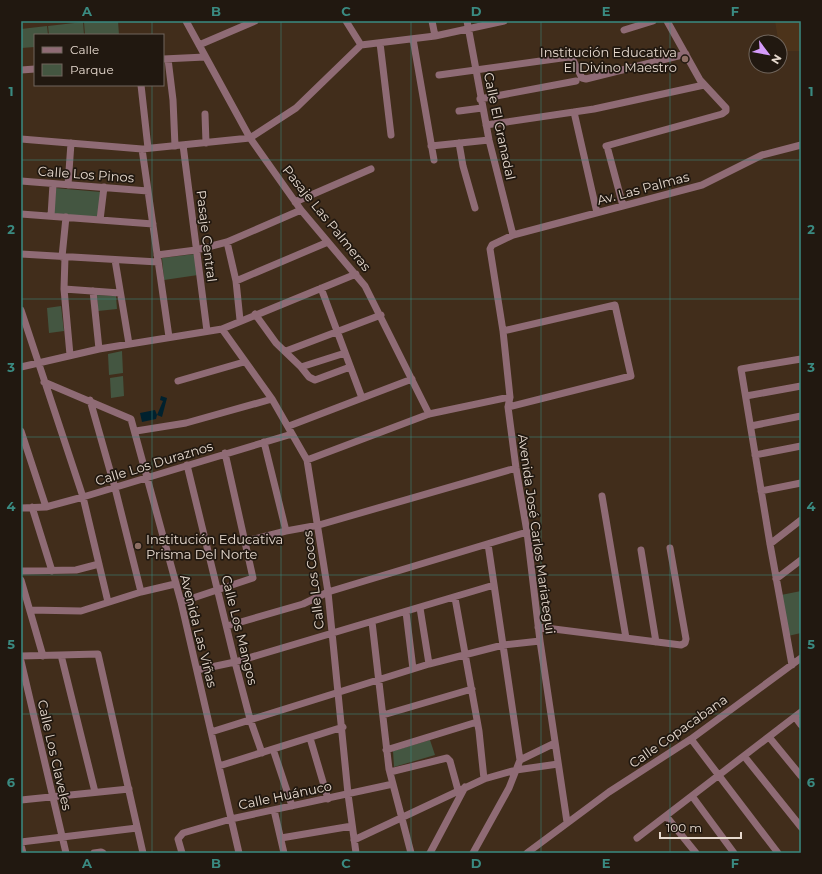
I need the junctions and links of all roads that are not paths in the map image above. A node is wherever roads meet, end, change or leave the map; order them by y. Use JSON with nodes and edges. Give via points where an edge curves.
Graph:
{"nodes":[{"id":1,"x":186,"y":21,"type":"edge"},
{"id":2,"x":255,"y":21,"type":"edge"},
{"id":3,"x":346,"y":21,"type":"edge"},
{"id":4,"x":432,"y":21,"type":"edge"},
{"id":5,"x":467,"y":21,"type":"edge"},
{"id":6,"x":504,"y":21,"type":"edge"},
{"id":7,"x":653,"y":21,"type":"edge"},
{"id":8,"x":667,"y":21,"type":"edge"},
{"id":9,"x":469,"y":29,"type":"junction"},
{"id":10,"x":624,"y":30,"type":"dead end"},
{"id":11,"x":435,"y":36,"type":"junction"},
{"id":12,"x":413,"y":40,"type":"junction"},
{"id":13,"x":380,"y":43,"type":"junction"},
{"id":14,"x":199,"y":45,"type":"junction"},
{"id":15,"x":361,"y":45,"type":"junction"},
{"id":16,"x":686,"y":54,"type":"junction"},
{"id":17,"x":205,"y":57,"type":"junction"},
{"id":18,"x":166,"y":59,"type":"edge"},
{"id":19,"x":34,"y":69,"type":"edge"},
{"id":20,"x":21,"y":70,"type":"edge"},
{"id":21,"x":475,"y":70,"type":"junction"},
{"id":22,"x":439,"y":75,"type":"dead end"},
{"id":23,"x":576,"y":81,"type":"dead end"},
{"id":24,"x":704,"y":85,"type":"junction"},
{"id":25,"x":141,"y":86,"type":"edge"},
{"id":26,"x":480,"y":99,"type":"junction"},
{"id":27,"x":482,"y":108,"type":"junction"},
{"id":28,"x":459,"y":111,"type":"dead end"},
{"id":29,"x":574,"y":112,"type":"junction"},
{"id":30,"x":205,"y":114,"type":"dead end"},
{"id":31,"x":486,"y":125,"type":"junction"},
{"id":32,"x":391,"y":135,"type":"dead end"},
{"id":33,"x":250,"y":138,"type":"junction"},
{"id":34,"x":21,"y":139,"type":"edge"},
{"id":35,"x":488,"y":140,"type":"junction"},
{"id":36,"x":71,"y":143,"type":"junction"},
{"id":37,"x":206,"y":143,"type":"junction"},
{"id":38,"x":459,"y":143,"type":"junction"},
{"id":39,"x":179,"y":145,"type":"junction"},
{"id":40,"x":801,"y":145,"type":"edge"},
{"id":41,"x":431,"y":146,"type":"junction"},
{"id":42,"x":145,"y":148,"type":"junction"},
{"id":43,"x":434,"y":160,"type":"dead end"},
{"id":44,"x":371,"y":169,"type":"dead end"},
{"id":45,"x":21,"y":181,"type":"edge"},
{"id":46,"x":53,"y":184,"type":"junction"},
{"id":47,"x":68,"y":185,"type":"junction"},
{"id":48,"x":104,"y":187,"type":"junction"},
{"id":49,"x":148,"y":191,"type":"junction"},
{"id":50,"x":295,"y":202,"type":"junction"},
{"id":51,"x":623,"y":206,"type":"junction"},
{"id":52,"x":475,"y":208,"type":"dead end"},
{"id":53,"x":301,"y":210,"type":"junction"},
{"id":54,"x":597,"y":213,"type":"junction"},
{"id":55,"x":21,"y":214,"type":"edge"},
{"id":56,"x":51,"y":216,"type":"junction"},
{"id":57,"x":66,"y":217,"type":"junction"},
{"id":58,"x":100,"y":220,"type":"junction"},
{"id":59,"x":153,"y":224,"type":"junction"},
{"id":60,"x":513,"y":235,"type":"junction"},
{"id":61,"x":227,"y":242,"type":"junction"},
{"id":62,"x":328,"y":242,"type":"junction"},
{"id":63,"x":490,"y":249,"type":"joint"},
{"id":64,"x":196,"y":250,"type":"junction"},
{"id":65,"x":21,"y":254,"type":"edge"},
{"id":66,"x":64,"y":257,"type":"junction"},
{"id":67,"x":158,"y":258,"type":"junction"},
{"id":68,"x":115,"y":260,"type":"junction"},
{"id":69,"x":356,"y":274,"type":"junction"},
{"id":70,"x":236,"y":281,"type":"junction"},
{"id":71,"x":321,"y":288,"type":"junction"},
{"id":72,"x":64,"y":290,"type":"junction"},
{"id":73,"x":93,"y":291,"type":"junction"},
{"id":74,"x":120,"y":293,"type":"junction"},
{"id":75,"x":21,"y":310,"type":"edge"},
{"id":76,"x":255,"y":314,"type":"junction"},
{"id":77,"x":381,"y":316,"type":"junction"},
{"id":78,"x":240,"y":320,"type":"junction"},
{"id":79,"x":222,"y":328,"type":"junction"},
{"id":80,"x":207,"y":331,"type":"junction"},
{"id":81,"x":337,"y":331,"type":"junction"},
{"id":82,"x":503,"y":331,"type":"junction"},
{"id":83,"x":169,"y":337,"type":"junction"},
{"id":84,"x":129,"y":344,"type":"junction"},
{"id":85,"x":99,"y":349,"type":"junction"},
{"id":86,"x":286,"y":351,"type":"junction"},
{"id":87,"x":345,"y":353,"type":"junction"},
{"id":88,"x":70,"y":355,"type":"junction"},
{"id":89,"x":801,"y":359,"type":"edge"},
{"id":90,"x":38,"y":362,"type":"junction"},
{"id":91,"x":244,"y":362,"type":"junction"},
{"id":92,"x":21,"y":367,"type":"edge"},
{"id":93,"x":301,"y":367,"type":"junction"},
{"id":94,"x":350,"y":367,"type":"junction"},
{"id":95,"x":412,"y":379,"type":"junction"},
{"id":96,"x":178,"y":380,"type":"dead end"},
{"id":97,"x":44,"y":382,"type":"junction"},
{"id":98,"x":801,"y":386,"type":"edge"},
{"id":99,"x":746,"y":396,"type":"junction"},
{"id":100,"x":510,"y":397,"type":"junction"},
{"id":101,"x":362,"y":398,"type":"junction"},
{"id":102,"x":272,"y":399,"type":"junction"},
{"id":103,"x":90,"y":400,"type":"junction"},
{"id":104,"x":508,"y":407,"type":"junction"},
{"id":105,"x":429,"y":414,"type":"junction"},
{"id":106,"x":801,"y":416,"type":"edge"},
{"id":107,"x":289,"y":426,"type":"junction"},
{"id":108,"x":750,"y":426,"type":"junction"},
{"id":109,"x":21,"y":431,"type":"edge"},
{"id":110,"x":136,"y":431,"type":"junction"},
{"id":111,"x":292,"y":434,"type":"junction"},
{"id":112,"x":264,"y":442,"type":"junction"},
{"id":113,"x":801,"y":446,"type":"edge"},
{"id":114,"x":225,"y":454,"type":"junction"},
{"id":115,"x":755,"y":455,"type":"junction"},
{"id":116,"x":307,"y":460,"type":"junction"},
{"id":117,"x":187,"y":465,"type":"junction"},
{"id":118,"x":516,"y":468,"type":"junction"},
{"id":119,"x":147,"y":479,"type":"junction"},
{"id":120,"x":801,"y":483,"type":"edge"},
{"id":121,"x":115,"y":488,"type":"junction"},
{"id":122,"x":761,"y":491,"type":"junction"},
{"id":123,"x":602,"y":496,"type":"dead end"},
{"id":124,"x":83,"y":498,"type":"junction"},
{"id":125,"x":46,"y":507,"type":"junction"},
{"id":126,"x":21,"y":508,"type":"edge"},
{"id":127,"x":32,"y":508,"type":"junction"},
{"id":128,"x":801,"y":520,"type":"edge"},
{"id":129,"x":319,"y":525,"type":"junction"},
{"id":130,"x":286,"y":532,"type":"junction"},
{"id":131,"x":527,"y":532,"type":"junction"},
{"id":132,"x":246,"y":541,"type":"junction"},
{"id":133,"x":488,"y":544,"type":"junction"},
{"id":134,"x":770,"y":544,"type":"junction"},
{"id":135,"x":670,"y":548,"type":"dead end"},
{"id":136,"x":641,"y":550,"type":"dead end"},
{"id":137,"x":801,"y":560,"type":"edge"},
{"id":138,"x":99,"y":564,"type":"junction"},
{"id":139,"x":21,"y":571,"type":"edge"},
{"id":140,"x":52,"y":571,"type":"junction"},
{"id":141,"x":776,"y":579,"type":"junction"},
{"id":142,"x":21,"y":580,"type":"edge"},
{"id":143,"x":175,"y":584,"type":"junction"},
{"id":144,"x":494,"y":585,"type":"junction"},
{"id":145,"x":217,"y":591,"type":"junction"},
{"id":146,"x":140,"y":592,"type":"junction"},
{"id":147,"x":328,"y":592,"type":"junction"},
{"id":148,"x":455,"y":598,"type":"junction"},
{"id":149,"x":108,"y":602,"type":"junction"},
{"id":150,"x":180,"y":602,"type":"junction"},
{"id":151,"x":420,"y":608,"type":"junction"},
{"id":152,"x":30,"y":610,"type":"junction"},
{"id":153,"x":406,"y":612,"type":"junction"},
{"id":154,"x":372,"y":622,"type":"junction"},
{"id":155,"x":227,"y":626,"type":"junction"},
{"id":156,"x":538,"y":627,"type":"junction"},
{"id":157,"x":332,"y":634,"type":"junction"},
{"id":158,"x":626,"y":638,"type":"junction"},
{"id":159,"x":540,"y":641,"type":"junction"},
{"id":160,"x":656,"y":642,"type":"junction"},
{"id":161,"x":503,"y":645,"type":"junction"},
{"id":162,"x":61,"y":655,"type":"junction"},
{"id":163,"x":21,"y":656,"type":"edge"},
{"id":164,"x":43,"y":656,"type":"junction"},
{"id":165,"x":465,"y":656,"type":"junction"},
{"id":166,"x":801,"y":658,"type":"edge"},
{"id":167,"x":21,"y":661,"type":"edge"},
{"id":168,"x":235,"y":662,"type":"junction"},
{"id":169,"x":429,"y":664,"type":"junction"},
{"id":170,"x":792,"y":664,"type":"junction"},
{"id":171,"x":413,"y":669,"type":"junction"},
{"id":172,"x":197,"y":670,"type":"junction"},
{"id":173,"x":379,"y":679,"type":"junction"},
{"id":174,"x":472,"y":689,"type":"junction"},
{"id":175,"x":338,"y":693,"type":"junction"},
{"id":176,"x":801,"y":712,"type":"edge"},
{"id":177,"x":383,"y":715,"type":"junction"},
{"id":178,"x":795,"y":717,"type":"junction"},
{"id":179,"x":250,"y":720,"type":"junction"},
{"id":180,"x":477,"y":722,"type":"junction"},
{"id":181,"x":801,"y":726,"type":"edge"},
{"id":182,"x":343,"y":727,"type":"junction"},
{"id":183,"x":211,"y":732,"type":"junction"},
{"id":184,"x":769,"y":736,"type":"junction"},
{"id":185,"x":310,"y":738,"type":"junction"},
{"id":186,"x":691,"y":739,"type":"junction"},
{"id":187,"x":555,"y":743,"type":"junction"},
{"id":188,"x":273,"y":749,"type":"junction"},
{"id":189,"x":386,"y":750,"type":"junction"},
{"id":190,"x":262,"y":753,"type":"junction"},
{"id":191,"x":744,"y":756,"type":"junction"},
{"id":192,"x":520,"y":760,"type":"junction"},
{"id":193,"x":558,"y":764,"type":"junction"},
{"id":194,"x":219,"y":766,"type":"junction"},
{"id":195,"x":516,"y":770,"type":"junction"},
{"id":196,"x":390,"y":772,"type":"junction"},
{"id":197,"x":718,"y":776,"type":"junction"},
{"id":198,"x":801,"y":776,"type":"edge"},
{"id":199,"x":484,"y":779,"type":"junction"},
{"id":200,"x":393,"y":784,"type":"junction"},
{"id":201,"x":461,"y":788,"type":"junction"},
{"id":202,"x":129,"y":789,"type":"junction"},
{"id":203,"x":95,"y":792,"type":"junction"},
{"id":204,"x":348,"y":794,"type":"junction"},
{"id":205,"x":51,"y":796,"type":"junction"},
{"id":206,"x":692,"y":796,"type":"junction"},
{"id":207,"x":328,"y":799,"type":"junction"},
{"id":208,"x":21,"y":800,"type":"edge"},
{"id":209,"x":292,"y":806,"type":"junction"},
{"id":210,"x":274,"y":810,"type":"junction"},
{"id":211,"x":666,"y":816,"type":"junction"},
{"id":212,"x":231,"y":819,"type":"junction"},
{"id":213,"x":402,"y":819,"type":"junction"},
{"id":214,"x":567,"y":822,"type":"junction"},
{"id":215,"x":352,"y":826,"type":"junction"},
{"id":216,"x":801,"y":827,"type":"edge"},
{"id":217,"x":137,"y":828,"type":"junction"},
{"id":218,"x":62,"y":836,"type":"junction"},
{"id":219,"x":280,"y":838,"type":"junction"},
{"id":220,"x":637,"y":838,"type":"dead end"},
{"id":221,"x":354,"y":840,"type":"junction"},
{"id":222,"x":21,"y":842,"type":"edge"},
{"id":223,"x":21,"y":845,"type":"edge"},
{"id":224,"x":535,"y":850,"type":"edge"},
{"id":225,"x":23,"y":853,"type":"edge"},
{"id":226,"x":66,"y":853,"type":"edge"},
{"id":227,"x":94,"y":853,"type":"edge"},
{"id":228,"x":103,"y":853,"type":"edge"},
{"id":229,"x":143,"y":853,"type":"edge"},
{"id":230,"x":182,"y":853,"type":"edge"},
{"id":231,"x":239,"y":853,"type":"edge"},
{"id":232,"x":284,"y":853,"type":"edge"},
{"id":233,"x":356,"y":853,"type":"edge"},
{"id":234,"x":411,"y":853,"type":"edge"},
{"id":235,"x":430,"y":853,"type":"edge"},
{"id":236,"x":473,"y":853,"type":"edge"},
{"id":237,"x":527,"y":853,"type":"edge"},
{"id":238,"x":696,"y":853,"type":"edge"},
{"id":239,"x":734,"y":853,"type":"edge"},
{"id":240,"x":778,"y":853,"type":"edge"}],
"edges":[{"from":1,"to":14,"type":"street","name":"Pasaje Las Palmeras"},
{"from":2,"to":14,"type":"street"},
{"from":3,"to":15,"type":"street"},
{"from":4,"to":11,"type":"street"},
{"from":5,"to":9,"type":"street","name":"Calle El Granadal"},
{"from":6,"to":9,"type":"street"},
{"from":7,"to":10,"type":"street"},
{"from":8,"to":16,"type":"street"},
{"from":9,"to":11,"type":"street"},
{"from":9,"to":21,"type":"street","name":"Calle El Granadal"},
{"from":11,"to":12,"type":"street"},
{"from":12,"to":13,"type":"street"},
{"from":12,"to":41,"type":"street"},
{"from":13,"to":15,"type":"street"},
{"from":13,"to":32,"type":"street"},
{"from":14,"to":17,"type":"street","name":"Pasaje Las Palmeras"},
{"from":15,"to":33,"type":"street","via":[[296,108]]},
{"from":16,"to":21,"type":"street","via":[[586,79],[582,78],[571,57]]},
{"from":16,"to":24,"type":"street"},
{"from":17,"to":18,"type":"street"},
{"from":17,"to":33,"type":"street","name":"Pasaje Las Palmeras"},
{"from":18,"to":39,"type":"street","name":"Pasaje Central"},
{"from":19,"to":20,"type":"street"},
{"from":21,"to":22,"type":"street"},
{"from":21,"to":26,"type":"street","name":"Calle El Granadal"},
{"from":23,"to":26,"type":"street"},
{"from":24,"to":29,"type":"street"},
{"from":24,"to":51,"type":"street","via":[[726,108],[726,112],[607,148]]},
{"from":25,"to":42,"type":"street"},
{"from":26,"to":27,"type":"street","name":"Calle El Granadal"},
{"from":27,"to":28,"type":"street"},
{"from":27,"to":31,"type":"street","name":"Calle El Granadal"},
{"from":29,"to":31,"type":"street"},
{"from":29,"to":54,"type":"street"},
{"from":30,"to":37,"type":"street"},
{"from":31,"to":35,"type":"street","name":"Calle El Granadal"},
{"from":33,"to":37,"type":"street"},
{"from":33,"to":50,"type":"street","name":"Pasaje Las Palmeras"},
{"from":34,"to":36,"type":"street"},
{"from":35,"to":38,"type":"street"},
{"from":35,"to":60,"type":"street","name":"Calle El Granadal"},
{"from":36,"to":42,"type":"street"},
{"from":36,"to":47,"type":"street"},
{"from":37,"to":39,"type":"street"},
{"from":38,"to":41,"type":"street"},
{"from":38,"to":52,"type":"street"},
{"from":39,"to":42,"type":"street"},
{"from":39,"to":64,"type":"street","name":"Pasaje Central"},
{"from":40,"to":51,"type":"street","name":"Av. Las Palmas","via":[[762,155],[702,185]]},
{"from":41,"to":43,"type":"street"},
{"from":42,"to":49,"type":"street"},
{"from":44,"to":50,"type":"street"},
{"from":45,"to":46,"type":"street","name":"Calle Los Pinos"},
{"from":46,"to":47,"type":"street","name":"Calle Los Pinos"},
{"from":46,"to":56,"type":"street"},
{"from":47,"to":48,"type":"street","name":"Calle Los Pinos"},
{"from":48,"to":49,"type":"street","name":"Calle Los Pinos"},
{"from":48,"to":58,"type":"street"},
{"from":49,"to":59,"type":"street"},
{"from":50,"to":53,"type":"street","name":"Pasaje Las Palmeras"},
{"from":51,"to":54,"type":"street","name":"Av. Las Palmas"},
{"from":53,"to":61,"type":"street"},
{"from":53,"to":62,"type":"street","name":"Pasaje Las Palmeras"},
{"from":54,"to":60,"type":"street","name":"Av. Las Palmas"},
{"from":55,"to":56,"type":"street"},
{"from":56,"to":57,"type":"street"},
{"from":57,"to":58,"type":"street"},
{"from":57,"to":66,"type":"street"},
{"from":58,"to":59,"type":"street"},
{"from":59,"to":67,"type":"street"},
{"from":60,"to":63,"type":"street","name":"Av. Las Palmas","via":[[492,245]]},
{"from":61,"to":64,"type":"street"},
{"from":61,"to":70,"type":"street"},
{"from":62,"to":69,"type":"street","name":"Pasaje Las Palmeras"},
{"from":62,"to":70,"type":"street"},
{"from":63,"to":82,"type":"street","name":"Avenida José Carlos Mariategui"},
{"from":64,"to":67,"type":"street"},
{"from":64,"to":80,"type":"street","name":"Pasaje Central"},
{"from":65,"to":66,"type":"street"},
{"from":66,"to":68,"type":"street"},
{"from":66,"to":72,"type":"street"},
{"from":67,"to":68,"type":"street"},
{"from":67,"to":83,"type":"street"},
{"from":68,"to":74,"type":"street"},
{"from":69,"to":71,"type":"street"},
{"from":69,"to":77,"type":"street","name":"Pasaje Las Palmeras"},
{"from":70,"to":78,"type":"street"},
{"from":71,"to":76,"type":"street"},
{"from":71,"to":81,"type":"street"},
{"from":72,"to":73,"type":"street"},
{"from":72,"to":88,"type":"street"},
{"from":73,"to":74,"type":"street"},
{"from":73,"to":85,"type":"street"},
{"from":74,"to":84,"type":"street"},
{"from":75,"to":90,"type":"street"},
{"from":76,"to":78,"type":"street"},
{"from":76,"to":86,"type":"street","via":[[276,343]]},
{"from":77,"to":81,"type":"street"},
{"from":77,"to":95,"type":"street","name":"Pasaje Las Palmeras"},
{"from":78,"to":79,"type":"street"},
{"from":79,"to":80,"type":"street"},
{"from":79,"to":91,"type":"street","name":"Calle Los Cocos"},
{"from":80,"to":83,"type":"street"},
{"from":81,"to":86,"type":"street"},
{"from":81,"to":87,"type":"street"},
{"from":82,"to":100,"type":"street","name":"Avenida José Carlos Mariategui"},
{"from":82,"to":104,"type":"street","via":[[615,305],[631,376]]},
{"from":83,"to":84,"type":"street"},
{"from":84,"to":85,"type":"street"},
{"from":85,"to":88,"type":"street"},
{"from":86,"to":93,"type":"street"},
{"from":87,"to":93,"type":"street"},
{"from":87,"to":94,"type":"street"},
{"from":88,"to":90,"type":"street"},
{"from":89,"to":99,"type":"street","via":[[741,369]]},
{"from":90,"to":92,"type":"street"},
{"from":90,"to":97,"type":"street"},
{"from":91,"to":96,"type":"street"},
{"from":91,"to":102,"type":"street","name":"Calle Los Cocos"},
{"from":93,"to":94,"type":"street","via":[[315,380]]},
{"from":94,"to":101,"type":"street"},
{"from":95,"to":101,"type":"street"},
{"from":95,"to":105,"type":"street","name":"Pasaje Las Palmeras"},
{"from":97,"to":103,"type":"street","name":"Avenida Las Viñas"},
{"from":97,"to":124,"type":"street"},
{"from":98,"to":99,"type":"street"},
{"from":99,"to":108,"type":"street"},
{"from":100,"to":104,"type":"street","name":"Avenida José Carlos Mariategui"},
{"from":100,"to":105,"type":"street"},
{"from":101,"to":107,"type":"street"},
{"from":102,"to":107,"type":"street","name":"Calle Los Cocos"},
{"from":102,"to":110,"type":"street","via":[[186,423]]},
{"from":103,"to":110,"type":"street","name":"Avenida Las Viñas","via":[[131,419]]},
{"from":103,"to":121,"type":"street"},
{"from":104,"to":118,"type":"street","name":"Avenida José Carlos Mariategui"},
{"from":105,"to":116,"type":"street"},
{"from":106,"to":108,"type":"street"},
{"from":107,"to":111,"type":"street","name":"Calle Los Cocos"},
{"from":108,"to":115,"type":"street"},
{"from":109,"to":125,"type":"street"},
{"from":110,"to":119,"type":"street","name":"Avenida Las Viñas"},
{"from":111,"to":112,"type":"street","name":"Calle Los Duraznos"},
{"from":111,"to":116,"type":"street","name":"Calle Los Cocos"},
{"from":112,"to":114,"type":"street","name":"Calle Los Duraznos"},
{"from":112,"to":130,"type":"street"},
{"from":113,"to":115,"type":"street"},
{"from":114,"to":117,"type":"street","name":"Calle Los Duraznos"},
{"from":114,"to":132,"type":"street"},
{"from":115,"to":122,"type":"street"},
{"from":116,"to":129,"type":"street","name":"Calle Los Cocos"},
{"from":117,"to":119,"type":"street","name":"Calle Los Duraznos"},
{"from":117,"to":145,"type":"street","name":"Calle Los Mangos"},
{"from":118,"to":129,"type":"street"},
{"from":118,"to":131,"type":"street","name":"Avenida José Carlos Mariategui"},
{"from":119,"to":121,"type":"street","name":"Calle Los Duraznos"},
{"from":119,"to":143,"type":"street","name":"Avenida Las Viñas"},
{"from":120,"to":122,"type":"street"},
{"from":121,"to":124,"type":"street","name":"Calle Los Duraznos"},
{"from":121,"to":146,"type":"street"},
{"from":122,"to":134,"type":"street"},
{"from":123,"to":158,"type":"street"},
{"from":124,"to":125,"type":"street","name":"Calle Los Duraznos"},
{"from":124,"to":138,"type":"street"},
{"from":125,"to":127,"type":"street","name":"Calle Los Duraznos"},
{"from":126,"to":127,"type":"street","name":"Calle Los Duraznos"},
{"from":127,"to":140,"type":"street"},
{"from":128,"to":134,"type":"street"},
{"from":129,"to":130,"type":"street"},
{"from":129,"to":147,"type":"street","name":"Calle Los Cocos"},
{"from":130,"to":132,"type":"street"},
{"from":131,"to":133,"type":"street"},
{"from":131,"to":156,"type":"street","name":"Avenida José Carlos Mariategui"},
{"from":132,"to":145,"type":"street","via":[[253,578]]},
{"from":133,"to":144,"type":"street"},
{"from":133,"to":147,"type":"street"},
{"from":134,"to":141,"type":"street"},
{"from":135,"to":160,"type":"street","via":[[686,639],[681,645]]},
{"from":136,"to":160,"type":"street"},
{"from":137,"to":141,"type":"street"},
{"from":138,"to":140,"type":"street","via":[[76,570]]},
{"from":138,"to":149,"type":"street"},
{"from":139,"to":140,"type":"street"},
{"from":141,"to":170,"type":"street"},
{"from":142,"to":152,"type":"street"},
{"from":143,"to":146,"type":"street"},
{"from":143,"to":150,"type":"street","name":"Avenida Las Viñas"},
{"from":144,"to":148,"type":"street"},
{"from":144,"to":161,"type":"street"},
{"from":145,"to":150,"type":"street"},
{"from":145,"to":155,"type":"street","name":"Calle Los Mangos"},
{"from":146,"to":149,"type":"street"},
{"from":147,"to":155,"type":"street","via":[[303,604]]},
{"from":147,"to":157,"type":"street","name":"Calle Los Cocos"},
{"from":148,"to":151,"type":"street"},
{"from":148,"to":165,"type":"street"},
{"from":149,"to":152,"type":"street","via":[[82,611]]},
{"from":150,"to":172,"type":"street","name":"Avenida Las Viñas"},
{"from":151,"to":153,"type":"street"},
{"from":151,"to":169,"type":"street"},
{"from":152,"to":164,"type":"street"},
{"from":153,"to":154,"type":"street"},
{"from":153,"to":171,"type":"street"},
{"from":154,"to":157,"type":"street"},
{"from":154,"to":173,"type":"street"},
{"from":155,"to":168,"type":"street","name":"Calle Los Mangos"},
{"from":156,"to":158,"type":"street"},
{"from":156,"to":159,"type":"street","name":"Avenida José Carlos Mariategui"},
{"from":157,"to":168,"type":"street"},
{"from":157,"to":175,"type":"street","name":"Calle Los Cocos"},
{"from":158,"to":160,"type":"street"},
{"from":159,"to":161,"type":"street"},
{"from":159,"to":187,"type":"street","name":"Avenida José Carlos Mariategui"},
{"from":161,"to":165,"type":"street"},
{"from":161,"to":192,"type":"street"},
{"from":162,"to":164,"type":"street"},
{"from":162,"to":202,"type":"street","via":[[98,654]]},
{"from":162,"to":203,"type":"street"},
{"from":163,"to":164,"type":"street"},
{"from":165,"to":169,"type":"street"},
{"from":165,"to":174,"type":"street"},
{"from":166,"to":170,"type":"street","name":"Calle Copacabana"},
{"from":167,"to":205,"type":"street","name":"Calle Los Claveles"},
{"from":168,"to":172,"type":"street"},
{"from":168,"to":179,"type":"street","name":"Calle Los Mangos"},
{"from":169,"to":171,"type":"street"},
{"from":170,"to":186,"type":"street","name":"Calle Copacabana"},
{"from":171,"to":173,"type":"street"},
{"from":172,"to":183,"type":"street","name":"Avenida Las Viñas"},
{"from":173,"to":175,"type":"street"},
{"from":173,"to":177,"type":"street"},
{"from":174,"to":177,"type":"street"},
{"from":174,"to":180,"type":"street"},
{"from":175,"to":179,"type":"street"},
{"from":175,"to":182,"type":"street","name":"Calle Los Cocos"},
{"from":176,"to":178,"type":"street"},
{"from":177,"to":189,"type":"street"},
{"from":178,"to":181,"type":"street"},
{"from":178,"to":184,"type":"street"},
{"from":179,"to":183,"type":"street"},
{"from":179,"to":190,"type":"street","name":"Calle Los Mangos"},
{"from":180,"to":189,"type":"street"},
{"from":180,"to":199,"type":"street"},
{"from":182,"to":185,"type":"street"},
{"from":182,"to":204,"type":"street","name":"Calle Los Cocos"},
{"from":183,"to":194,"type":"street","name":"Avenida Las Viñas"},
{"from":184,"to":191,"type":"street"},
{"from":184,"to":198,"type":"street"},
{"from":185,"to":188,"type":"street"},
{"from":185,"to":207,"type":"street"},
{"from":186,"to":197,"type":"street"},
{"from":186,"to":214,"type":"street","name":"Calle Copacabana"},
{"from":187,"to":192,"type":"street"},
{"from":187,"to":193,"type":"street","name":"Avenida José Carlos Mariategui"},
{"from":188,"to":190,"type":"street"},
{"from":188,"to":209,"type":"street"},
{"from":189,"to":196,"type":"street"},
{"from":190,"to":194,"type":"street"},
{"from":191,"to":197,"type":"street"},
{"from":191,"to":216,"type":"street"},
{"from":192,"to":195,"type":"street"},
{"from":193,"to":195,"type":"street"},
{"from":193,"to":214,"type":"street","name":"Avenida José Carlos Mariategui"},
{"from":194,"to":212,"type":"street","name":"Avenida Las Viñas"},
{"from":195,"to":199,"type":"street"},
{"from":195,"to":236,"type":"street","via":[[509,788]]},
{"from":196,"to":200,"type":"street"},
{"from":196,"to":201,"type":"street","via":[[447,758]]},
{"from":197,"to":206,"type":"street"},
{"from":197,"to":240,"type":"street"},
{"from":199,"to":201,"type":"street"},
{"from":200,"to":204,"type":"street","name":"Calle Huánuco"},
{"from":200,"to":213,"type":"street"},
{"from":201,"to":213,"type":"street"},
{"from":201,"to":235,"type":"street"},
{"from":202,"to":203,"type":"street"},
{"from":202,"to":217,"type":"street"},
{"from":203,"to":205,"type":"street"},
{"from":204,"to":207,"type":"street","name":"Calle Huánuco"},
{"from":204,"to":215,"type":"street","name":"Calle Los Cocos"},
{"from":205,"to":208,"type":"street"},
{"from":205,"to":218,"type":"street","name":"Calle Los Claveles"},
{"from":206,"to":211,"type":"street"},
{"from":206,"to":239,"type":"street"},
{"from":207,"to":209,"type":"street","name":"Calle Huánuco"},
{"from":209,"to":210,"type":"street","name":"Calle Huánuco"},
{"from":210,"to":212,"type":"street","name":"Calle Huánuco"},
{"from":210,"to":219,"type":"street"},
{"from":211,"to":220,"type":"street"},
{"from":211,"to":238,"type":"street"},
{"from":212,"to":230,"type":"street","name":"Calle Huánuco","via":[[183,833],[178,839]]},
{"from":212,"to":231,"type":"street","name":"Avenida Las Viñas"},
{"from":213,"to":221,"type":"street"},
{"from":213,"to":234,"type":"street"},
{"from":214,"to":224,"type":"street","name":"Calle Copacabana"},
{"from":215,"to":219,"type":"street"},
{"from":215,"to":221,"type":"street","name":"Calle Los Cocos"},
{"from":217,"to":218,"type":"street"},
{"from":217,"to":229,"type":"street"},
{"from":218,"to":222,"type":"street"},
{"from":218,"to":226,"type":"street","name":"Calle Los Claveles"},
{"from":219,"to":232,"type":"street"},
{"from":221,"to":233,"type":"street","name":"Calle Los Cocos"},
{"from":223,"to":225,"type":"street"},
{"from":224,"to":237,"type":"street","name":"Calle Copacabana"},
{"from":227,"to":228,"type":"street"}]}
